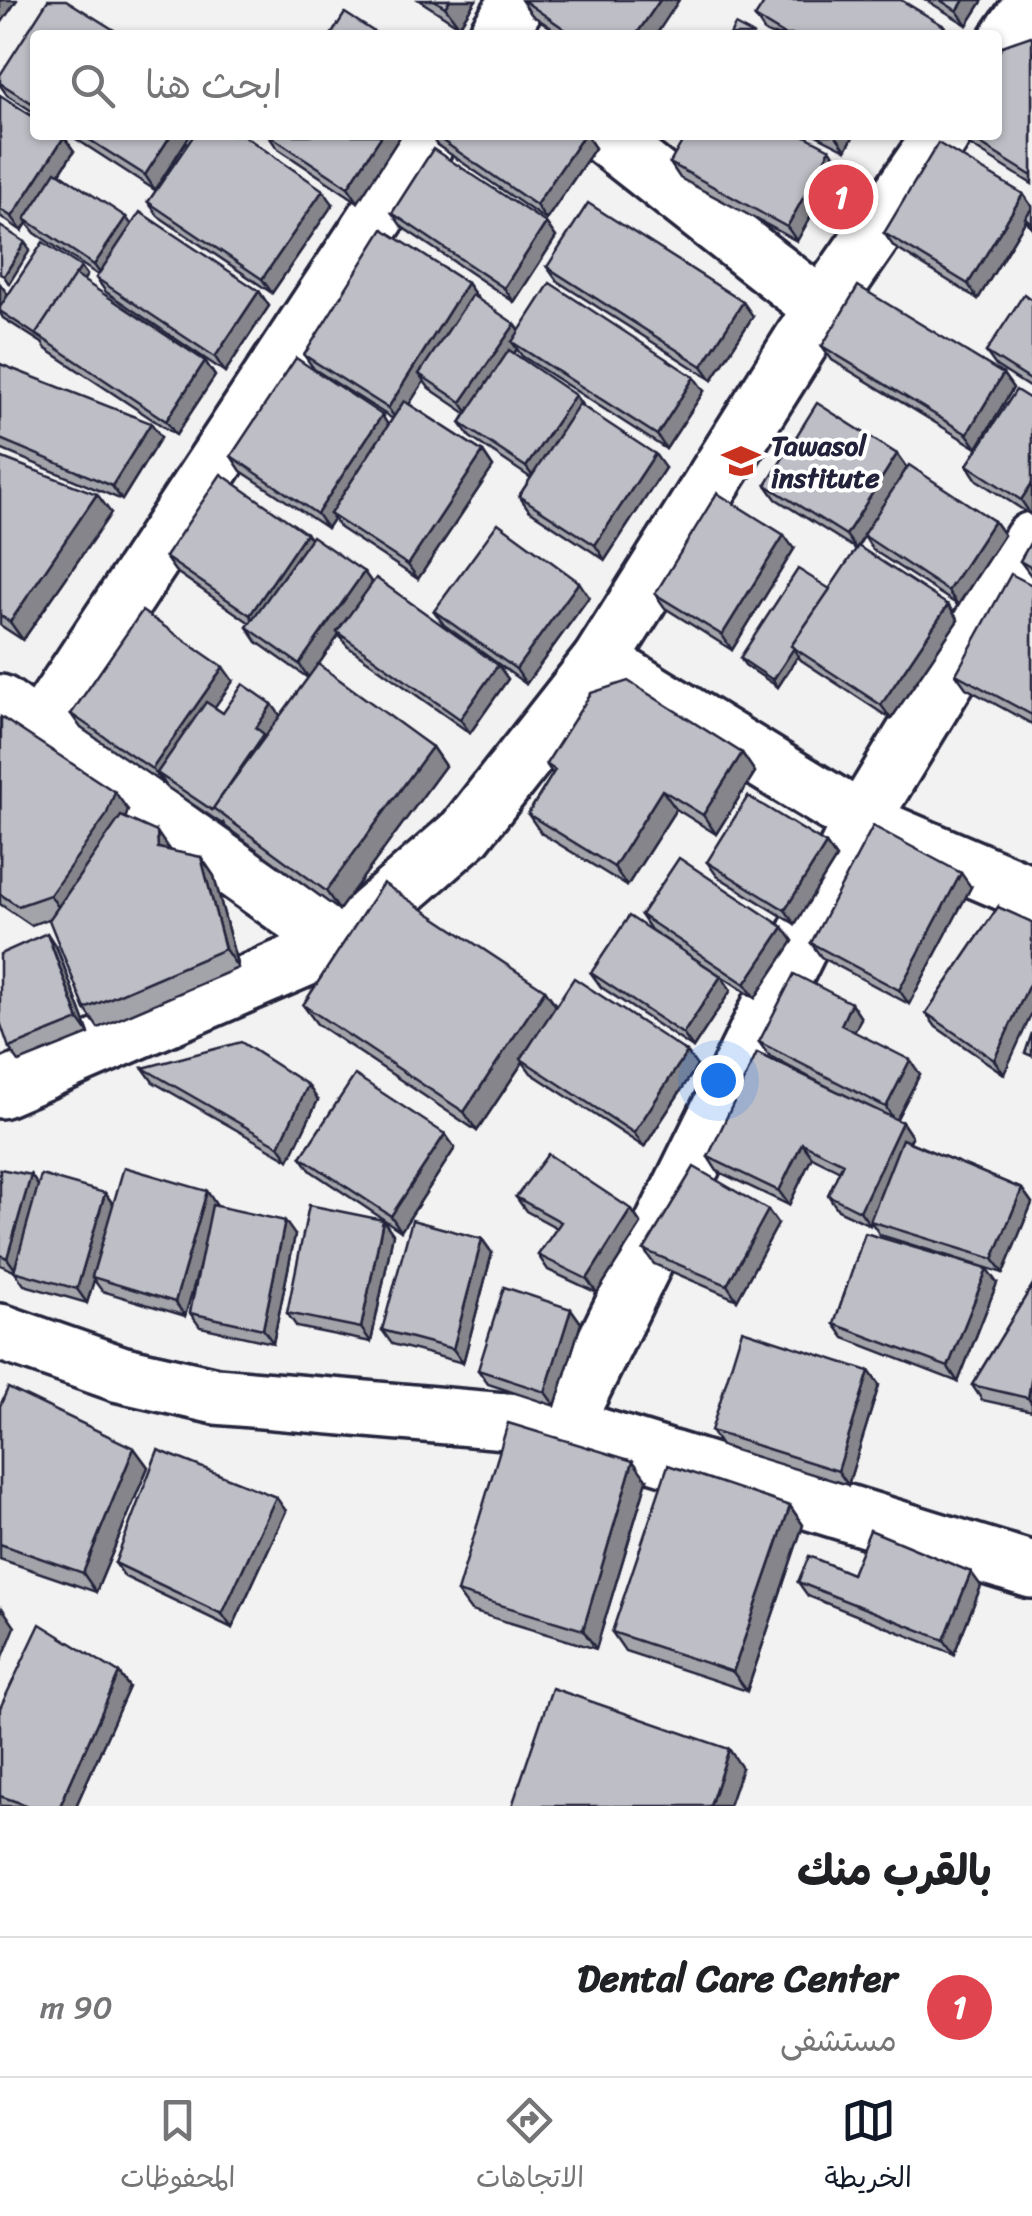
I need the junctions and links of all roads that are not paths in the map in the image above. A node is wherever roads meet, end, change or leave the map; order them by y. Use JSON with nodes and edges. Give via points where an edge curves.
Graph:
{"nodes":[{"id":1,"x":519,"y":0,"type":"edge"},
{"id":2,"x":1032,"y":5,"type":"edge"},
{"id":3,"x":500,"y":30,"type":"edge"},
{"id":4,"x":1002,"y":49,"type":"edge"},
{"id":5,"x":427,"y":140,"type":"edge"},
{"id":6,"x":608,"y":140,"type":"edge"},
{"id":7,"x":939,"y":140,"type":"edge"},
{"id":8,"x":822,"y":308,"type":"junction"},
{"id":9,"x":1032,"y":540,"type":"edge"},
{"id":10,"x":600,"y":660,"type":"junction"},
{"id":11,"x":20,"y":717,"type":"edge"},
{"id":12,"x":861,"y":821,"type":"junction"},
{"id":13,"x":1032,"y":894,"type":"edge"},
{"id":14,"x":338,"y":944,"type":"junction"},
{"id":15,"x":0,"y":1090,"type":"edge"},
{"id":16,"x":0,"y":1332,"type":"edge"},
{"id":17,"x":564,"y":1426,"type":"junction"},
{"id":18,"x":1032,"y":1570,"type":"edge"}],
"edges":[{"from":1,"to":3,"type":"street"},
{"from":2,"to":4,"type":"street"},
{"from":5,"to":11,"type":"street"},
{"from":6,"to":8,"type":"street"},
{"from":7,"to":8,"type":"street"},
{"from":8,"to":10,"type":"street"},
{"from":9,"to":12,"type":"street"},
{"from":10,"to":12,"type":"street"},
{"from":10,"to":14,"type":"street","via":[[465,833]]},
{"from":11,"to":14,"type":"street"},
{"from":12,"to":13,"type":"street"},
{"from":12,"to":17,"type":"street"},
{"from":14,"to":15,"type":"street"},
{"from":16,"to":17,"type":"street","via":[[120,1374],[216,1396]]},
{"from":17,"to":18,"type":"street"}]}
